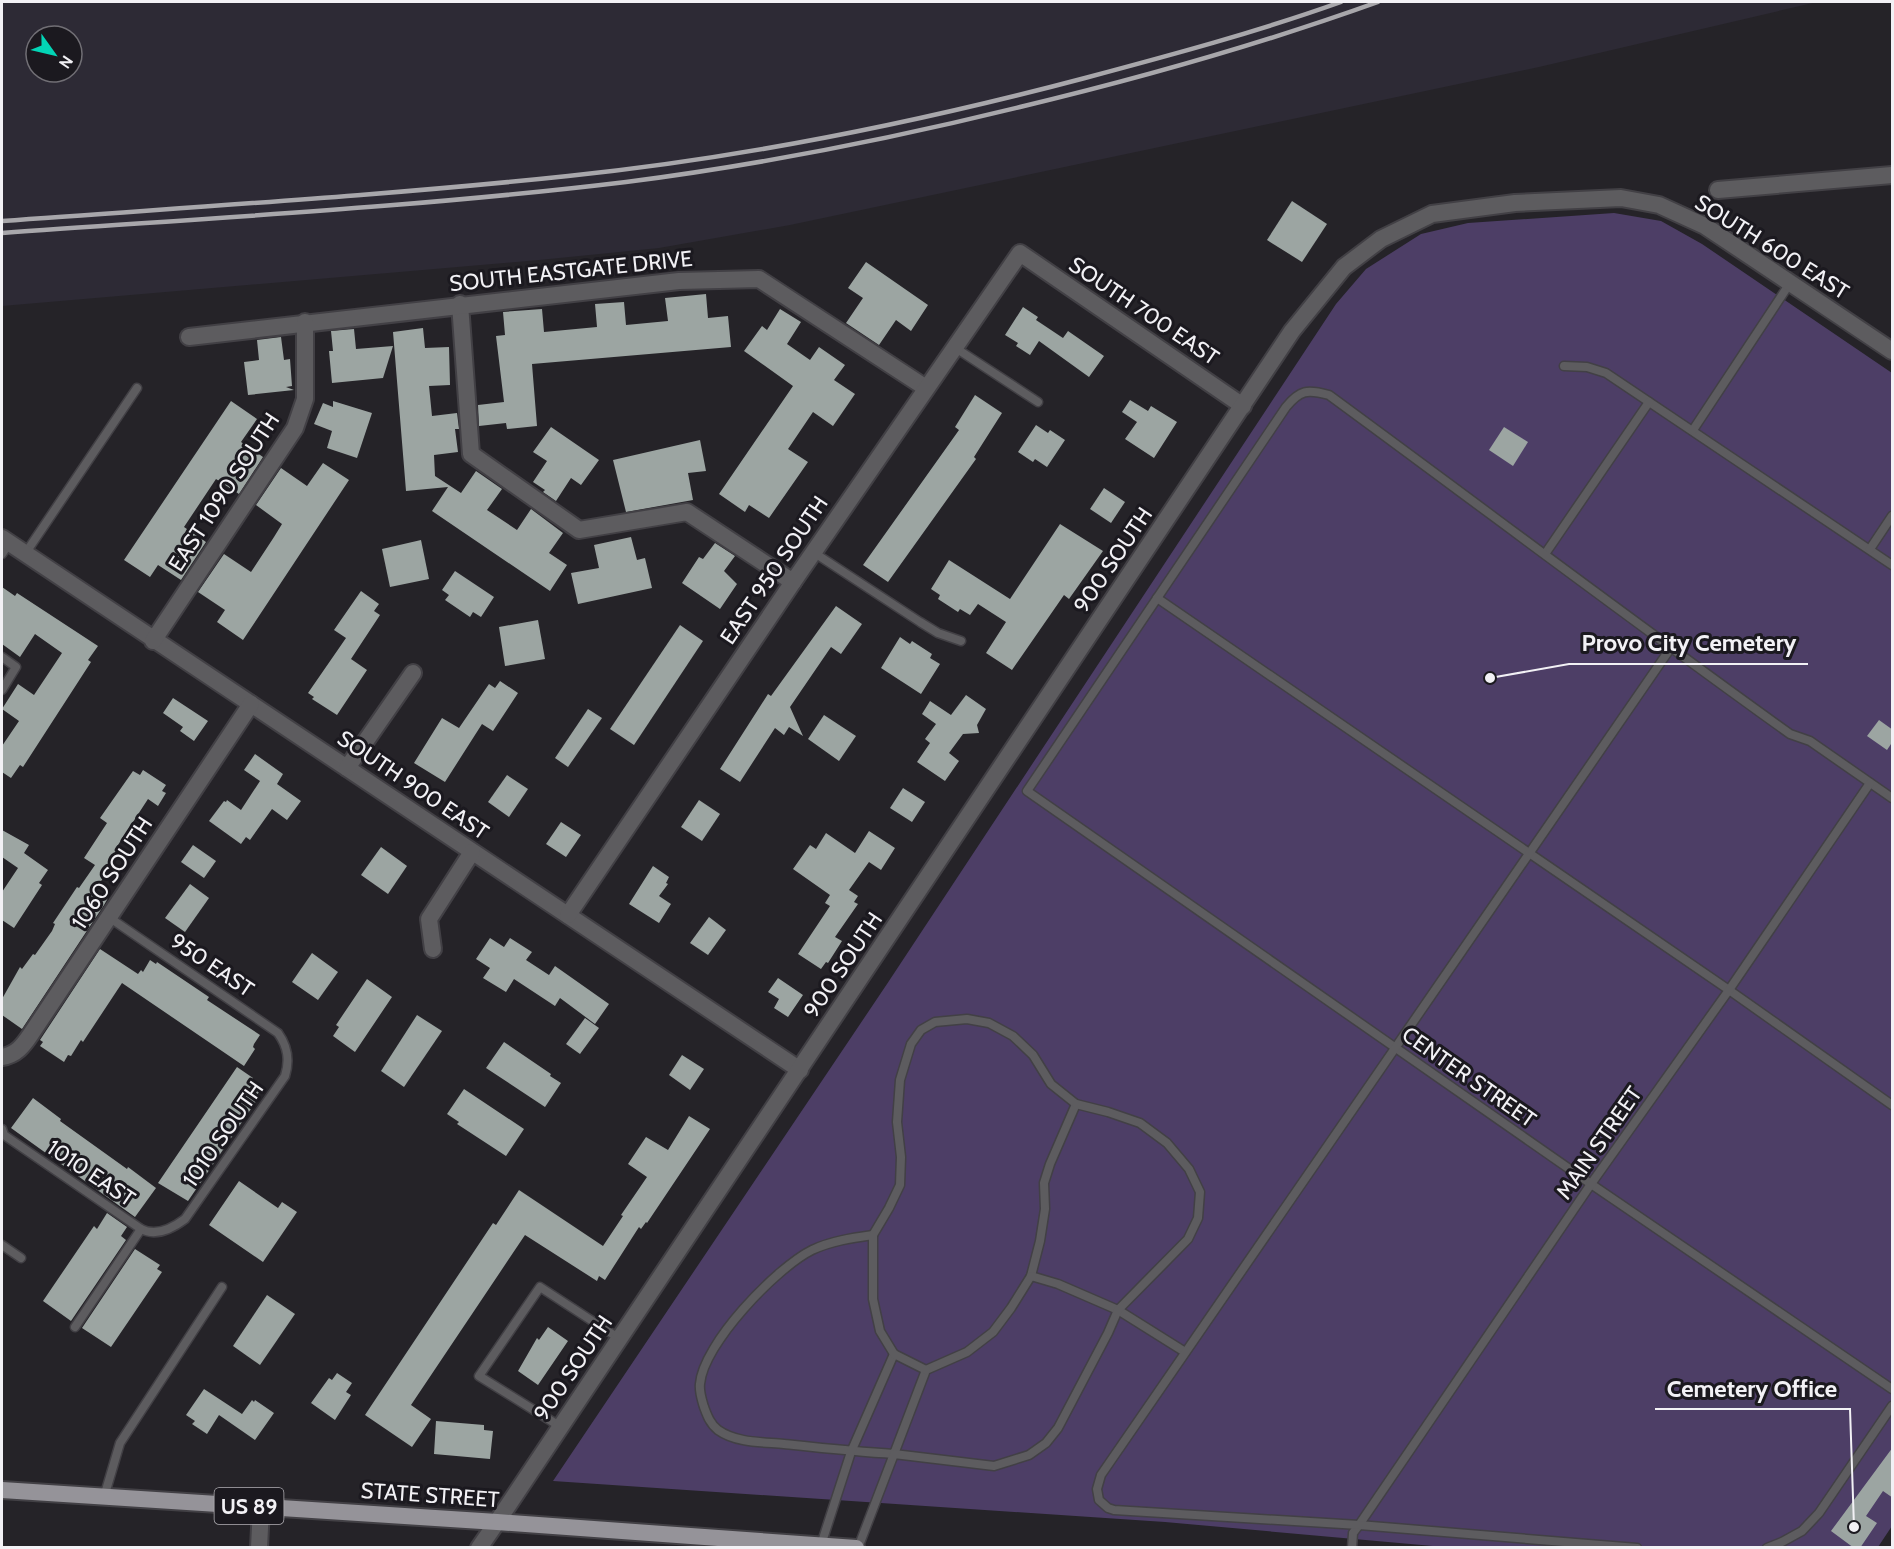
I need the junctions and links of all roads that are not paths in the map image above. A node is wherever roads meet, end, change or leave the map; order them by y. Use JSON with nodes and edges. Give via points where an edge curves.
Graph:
{"nodes":[{"id":1,"x":1893,"y":176,"type":"edge"},
{"id":2,"x":1718,"y":190,"type":"dead end"},
{"id":3,"x":1020,"y":253,"type":"joint"},
{"id":4,"x":1790,"y":283,"type":"junction"},
{"id":5,"x":460,"y":304,"type":"junction"},
{"id":6,"x":305,"y":322,"type":"junction"},
{"id":7,"x":189,"y":337,"type":"dead end"},
{"id":8,"x":954,"y":347,"type":"junction"},
{"id":9,"x":1893,"y":351,"type":"edge"},
{"id":10,"x":1564,"y":366,"type":"dead end"},
{"id":11,"x":926,"y":387,"type":"junction"},
{"id":12,"x":137,"y":388,"type":"dead end"},
{"id":13,"x":1038,"y":402,"type":"dead end"},
{"id":14,"x":1649,"y":402,"type":"junction"},
{"id":15,"x":1243,"y":406,"type":"junction"},
{"id":16,"x":1693,"y":430,"type":"junction"},
{"id":17,"x":1893,"y":516,"type":"edge"},
{"id":18,"x":4,"y":545,"type":"edge"},
{"id":19,"x":1870,"y":549,"type":"junction"},
{"id":20,"x":813,"y":552,"type":"junction"},
{"id":21,"x":25,"y":554,"type":"junction"},
{"id":22,"x":1545,"y":554,"type":"junction"},
{"id":23,"x":1893,"y":565,"type":"edge"},
{"id":24,"x":793,"y":582,"type":"junction"},
{"id":25,"x":1157,"y":598,"type":"junction"},
{"id":26,"x":153,"y":641,"type":"junction"},
{"id":27,"x":961,"y":641,"type":"dead end"},
{"id":28,"x":1670,"y":649,"type":"junction"},
{"id":29,"x":2,"y":657,"type":"edge"},
{"id":30,"x":413,"y":673,"type":"dead end"},
{"id":31,"x":2,"y":690,"type":"edge"},
{"id":32,"x":251,"y":704,"type":"junction"},
{"id":33,"x":347,"y":768,"type":"junction"},
{"id":34,"x":1870,"y":783,"type":"junction"},
{"id":35,"x":1893,"y":798,"type":"edge"},
{"id":36,"x":472,"y":852,"type":"junction"},
{"id":37,"x":1530,"y":855,"type":"junction"},
{"id":38,"x":568,"y":915,"type":"junction"},
{"id":39,"x":110,"y":918,"type":"junction"},
{"id":40,"x":433,"y":949,"type":"dead end"},
{"id":41,"x":1729,"y":990,"type":"junction"},
{"id":42,"x":287,"y":1048,"type":"joint"},
{"id":43,"x":1396,"y":1048,"type":"junction"},
{"id":44,"x":2,"y":1057,"type":"edge"},
{"id":45,"x":800,"y":1070,"type":"junction"},
{"id":46,"x":1076,"y":1104,"type":"junction"},
{"id":47,"x":1893,"y":1105,"type":"edge"},
{"id":48,"x":2,"y":1129,"type":"edge"},
{"id":49,"x":1591,"y":1184,"type":"junction"},
{"id":50,"x":141,"y":1228,"type":"junction"},
{"id":51,"x":168,"y":1229,"type":"joint"},
{"id":52,"x":873,"y":1235,"type":"junction"},
{"id":53,"x":2,"y":1245,"type":"edge"},
{"id":54,"x":21,"y":1258,"type":"dead end"},
{"id":55,"x":1031,"y":1276,"type":"junction"},
{"id":56,"x":222,"y":1287,"type":"dead end"},
{"id":57,"x":1118,"y":1310,"type":"junction"},
{"id":58,"x":75,"y":1327,"type":"dead end"},
{"id":59,"x":620,"y":1339,"type":"junction"},
{"id":60,"x":1185,"y":1352,"type":"junction"},
{"id":61,"x":894,"y":1354,"type":"junction"},
{"id":62,"x":926,"y":1370,"type":"junction"},
{"id":63,"x":1893,"y":1389,"type":"edge"},
{"id":64,"x":1893,"y":1406,"type":"edge"},
{"id":65,"x":561,"y":1427,"type":"junction"},
{"id":66,"x":851,"y":1452,"type":"junction"},
{"id":67,"x":894,"y":1454,"type":"junction"},
{"id":68,"x":2,"y":1490,"type":"edge"},
{"id":69,"x":104,"y":1497,"type":"junction"},
{"id":70,"x":261,"y":1507,"type":"junction"},
{"id":71,"x":497,"y":1522,"type":"junction"},
{"id":72,"x":1359,"y":1525,"type":"junction"},
{"id":73,"x":821,"y":1545,"type":"junction"},
{"id":74,"x":259,"y":1548,"type":"edge"},
{"id":75,"x":479,"y":1548,"type":"edge"},
{"id":76,"x":857,"y":1548,"type":"edge"},
{"id":77,"x":1352,"y":1548,"type":"edge"},
{"id":78,"x":1637,"y":1548,"type":"edge"},
{"id":79,"x":1767,"y":1548,"type":"edge"}],
"edges":[{"from":1,"to":2,"type":"street"},
{"from":3,"to":8,"type":"street","name":"EAST 950 SOUTH"},
{"from":3,"to":15,"type":"street","name":"SOUTH 700 EAST"},
{"from":4,"to":9,"type":"street","name":"SOUTH 600 EAST"},
{"from":4,"to":15,"type":"street","name":"SOUTH 600 EAST","via":[[1705,226],[1659,205],[1621,198],[1432,214],[1381,239],[1344,267],[1292,331]]},
{"from":4,"to":16,"type":"lane"},
{"from":5,"to":6,"type":"street","name":"SOUTH EASTGATE DRIVE"},
{"from":5,"to":11,"type":"street","name":"SOUTH EASTGATE DRIVE","via":[[679,281],[759,279]]},
{"from":5,"to":24,"type":"street","via":[[471,454],[579,530],[687,512]]},
{"from":6,"to":7,"type":"street","name":"SOUTH EASTGATE DRIVE"},
{"from":6,"to":26,"type":"street","name":"EAST 1090 SOUTH","via":[[305,399],[295,428]]},
{"from":8,"to":11,"type":"street","name":"EAST 950 SOUTH"},
{"from":8,"to":13,"type":"lane"},
{"from":10,"to":14,"type":"lane","via":[[1606,373]]},
{"from":11,"to":20,"type":"street","name":"EAST 950 SOUTH"},
{"from":12,"to":21,"type":"lane"},
{"from":14,"to":16,"type":"lane"},
{"from":14,"to":22,"type":"lane"},
{"from":15,"to":45,"type":"street","name":"900 SOUTH"},
{"from":16,"to":19,"type":"lane"},
{"from":17,"to":19,"type":"lane"},
{"from":18,"to":21,"type":"street","name":"SOUTH 900 EAST"},
{"from":19,"to":23,"type":"lane"},
{"from":20,"to":24,"type":"street","name":"EAST 950 SOUTH"},
{"from":20,"to":27,"type":"lane","via":[[938,633]]},
{"from":21,"to":26,"type":"street","name":"SOUTH 900 EAST"},
{"from":22,"to":25,"type":"lane","via":[[1329,395],[1303,392],[1286,407]]},
{"from":22,"to":28,"type":"lane"},
{"from":24,"to":38,"type":"street","name":"EAST 950 SOUTH"},
{"from":25,"to":37,"type":"lane"},
{"from":25,"to":43,"type":"lane","name":"CENTER STREET","via":[[1027,791]]},
{"from":26,"to":32,"type":"street","name":"SOUTH 900 EAST"},
{"from":28,"to":34,"type":"lane","via":[[1790,734],[1810,741]]},
{"from":28,"to":37,"type":"lane"},
{"from":29,"to":31,"type":"lane","via":[[16,667]]},
{"from":30,"to":33,"type":"street"},
{"from":32,"to":33,"type":"street","name":"SOUTH 900 EAST"},
{"from":32,"to":39,"type":"street","name":"1060 SOUTH"},
{"from":33,"to":36,"type":"street","name":"SOUTH 900 EAST"},
{"from":34,"to":35,"type":"lane"},
{"from":34,"to":41,"type":"lane","name":"MAIN STREET"},
{"from":36,"to":38,"type":"street","name":"SOUTH 900 EAST"},
{"from":36,"to":40,"type":"street","via":[[429,919]]},
{"from":37,"to":41,"type":"lane"},
{"from":37,"to":43,"type":"lane"},
{"from":38,"to":45,"type":"street","name":"SOUTH 900 EAST"},
{"from":39,"to":42,"type":"lane","name":"950 EAST","via":[[271,1028]]},
{"from":39,"to":44,"type":"street","name":"1060 SOUTH","via":[[24,1044],[13,1054]]},
{"from":41,"to":47,"type":"lane"},
{"from":41,"to":49,"type":"lane","name":"MAIN STREET"},
{"from":42,"to":51,"type":"lane","name":"1010 SOUTH","via":[[285,1076],[185,1219]]},
{"from":43,"to":49,"type":"lane","name":"CENTER STREET"},
{"from":43,"to":60,"type":"lane"},
{"from":45,"to":59,"type":"street","name":"900 SOUTH"},
{"from":46,"to":52,"type":"lane","via":[[1051,1084],[1020,1042],[989,1023],[968,1019],[936,1022],[921,1030],[911,1044],[900,1080],[900,1185]]},
{"from":46,"to":55,"type":"lane","via":[[1044,1183],[1046,1209]]},
{"from":46,"to":57,"type":"lane","via":[[1108,1112],[1149,1130],[1190,1169],[1200,1192],[1198,1218],[1188,1239]]},
{"from":48,"to":50,"type":"lane","name":"1010 EAST","via":[[4,1135]]},
{"from":49,"to":63,"type":"lane","name":"CENTER STREET"},
{"from":49,"to":72,"type":"lane","name":"MAIN STREET"},
{"from":50,"to":51,"type":"lane","name":"1010 EAST","via":[[147,1232]]},
{"from":50,"to":58,"type":"lane"},
{"from":52,"to":61,"type":"lane","via":[[873,1299],[880,1331]]},
{"from":52,"to":66,"type":"lane","via":[[810,1251],[775,1277],[748,1303],[723,1336],[706,1363],[700,1384],[707,1418],[718,1430],[738,1439]]},
{"from":53,"to":54,"type":"lane"},
{"from":55,"to":57,"type":"lane"},
{"from":55,"to":62,"type":"lane","via":[[993,1332],[967,1352]]},
{"from":56,"to":69,"type":"lane","via":[[120,1443]]},
{"from":57,"to":60,"type":"lane"},
{"from":57,"to":67,"type":"lane","via":[[1058,1428],[1029,1455],[994,1466]]},
{"from":59,"to":65,"type":"street","name":"900 SOUTH"},
{"from":59,"to":65,"type":"lane","via":[[540,1287],[479,1376]]},
{"from":60,"to":72,"type":"lane","via":[[1101,1475],[1097,1490],[1103,1504],[1114,1510]]},
{"from":61,"to":62,"type":"lane"},
{"from":61,"to":66,"type":"lane"},
{"from":62,"to":67,"type":"lane"},
{"from":64,"to":79,"type":"lane","via":[[1819,1513],[1802,1531]]},
{"from":65,"to":71,"type":"street","name":"900 SOUTH"},
{"from":66,"to":67,"type":"lane"},
{"from":66,"to":73,"type":"lane"},
{"from":67,"to":76,"type":"lane"},
{"from":68,"to":69,"type":"main road","name":"STATE STREET","number":"US 89"},
{"from":69,"to":70,"type":"main road","name":"STATE STREET","number":"US 89"},
{"from":70,"to":71,"type":"main road","name":"STATE STREET","number":"US 89"},
{"from":70,"to":74,"type":"street"},
{"from":71,"to":73,"type":"main road","name":"STATE STREET","number":"US 89"},
{"from":71,"to":75,"type":"street","name":"900 SOUTH"},
{"from":72,"to":77,"type":"lane","name":"MAIN STREET","via":[[1353,1533]]},
{"from":72,"to":78,"type":"lane"},
{"from":73,"to":76,"type":"main road","name":"STATE STREET","number":"US 89"}]}
